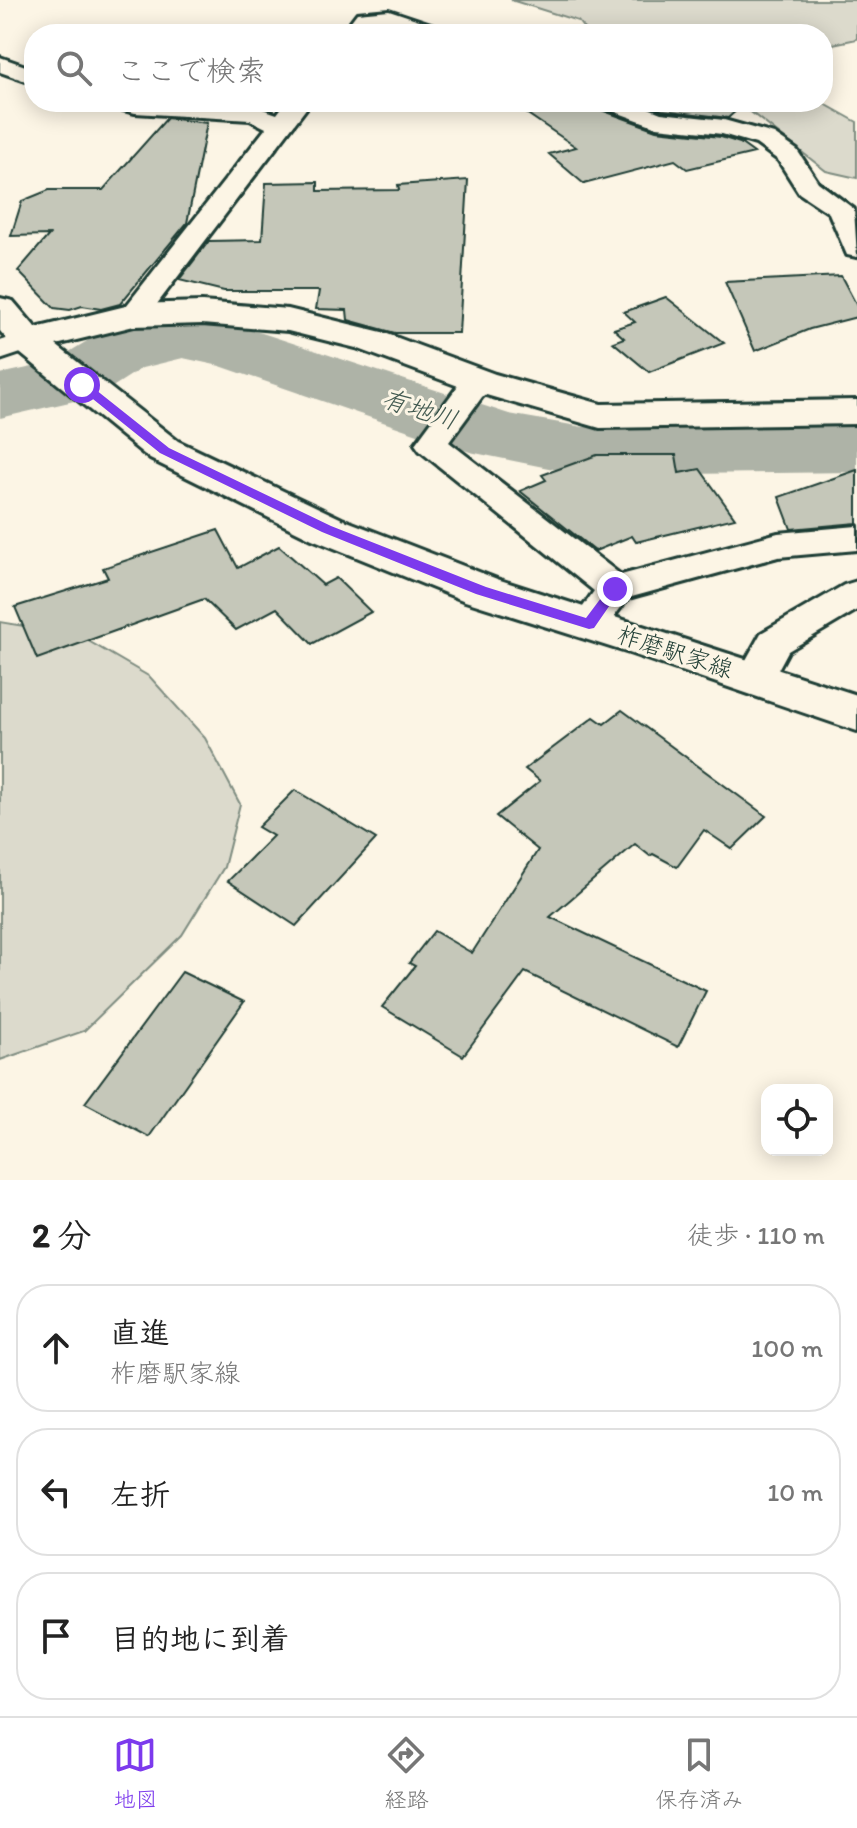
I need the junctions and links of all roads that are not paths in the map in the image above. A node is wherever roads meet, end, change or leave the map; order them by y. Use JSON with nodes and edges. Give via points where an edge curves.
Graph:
{"nodes":[{"id":1,"x":360,"y":17,"type":"edge"},
{"id":2,"x":409,"y":24,"type":"edge"},
{"id":3,"x":0,"y":64,"type":"edge"},
{"id":4,"x":24,"y":73,"type":"edge"},
{"id":5,"x":237,"y":112,"type":"edge"},
{"id":6,"x":291,"y":112,"type":"edge"},
{"id":7,"x":637,"y":112,"type":"edge"},
{"id":8,"x":281,"y":125,"type":"junction"},
{"id":9,"x":857,"y":249,"type":"edge"},
{"id":10,"x":0,"y":309,"type":"edge"},
{"id":11,"x":134,"y":315,"type":"junction"},
{"id":12,"x":24,"y":348,"type":"edge"},
{"id":13,"x":477,"y":386,"type":"junction"},
{"id":14,"x":857,"y":412,"type":"edge"},
{"id":15,"x":857,"y":538,"type":"edge"},
{"id":16,"x":615,"y":589,"type":"junction"},
{"id":17,"x":857,"y":594,"type":"edge"},
{"id":18,"x":589,"y":624,"type":"junction"},
{"id":19,"x":755,"y":678,"type":"junction"},
{"id":20,"x":857,"y":713,"type":"edge"}],
"edges":[{"from":1,"to":2,"type":"street","via":[[389,17]]},
{"from":3,"to":4,"type":"street"},
{"from":5,"to":8,"type":"street"},
{"from":6,"to":8,"type":"street"},
{"from":7,"to":9,"type":"street","via":[[765,139],[788,155],[808,187],[841,209]]},
{"from":8,"to":11,"type":"street"},
{"from":10,"to":12,"type":"main road","name":"柞磨駅家線"},
{"from":11,"to":12,"type":"main road"},
{"from":11,"to":13,"type":"main road","via":[[202,313],[288,320],[369,340]]},
{"from":12,"to":18,"type":"main road","name":"柞磨駅家線","via":[[82,385],[164,450],[327,529],[481,590]]},
{"from":13,"to":14,"type":"main road","via":[[600,416]]},
{"from":13,"to":16,"type":"street","via":[[431,444]]},
{"from":15,"to":16,"type":"street","via":[[778,545]]},
{"from":16,"to":18,"type":"street"},
{"from":17,"to":19,"type":"street","via":[[774,642]]},
{"from":18,"to":19,"type":"main road","name":"柞磨駅家線"},
{"from":19,"to":20,"type":"main road","name":"柞磨駅家線"}]}
